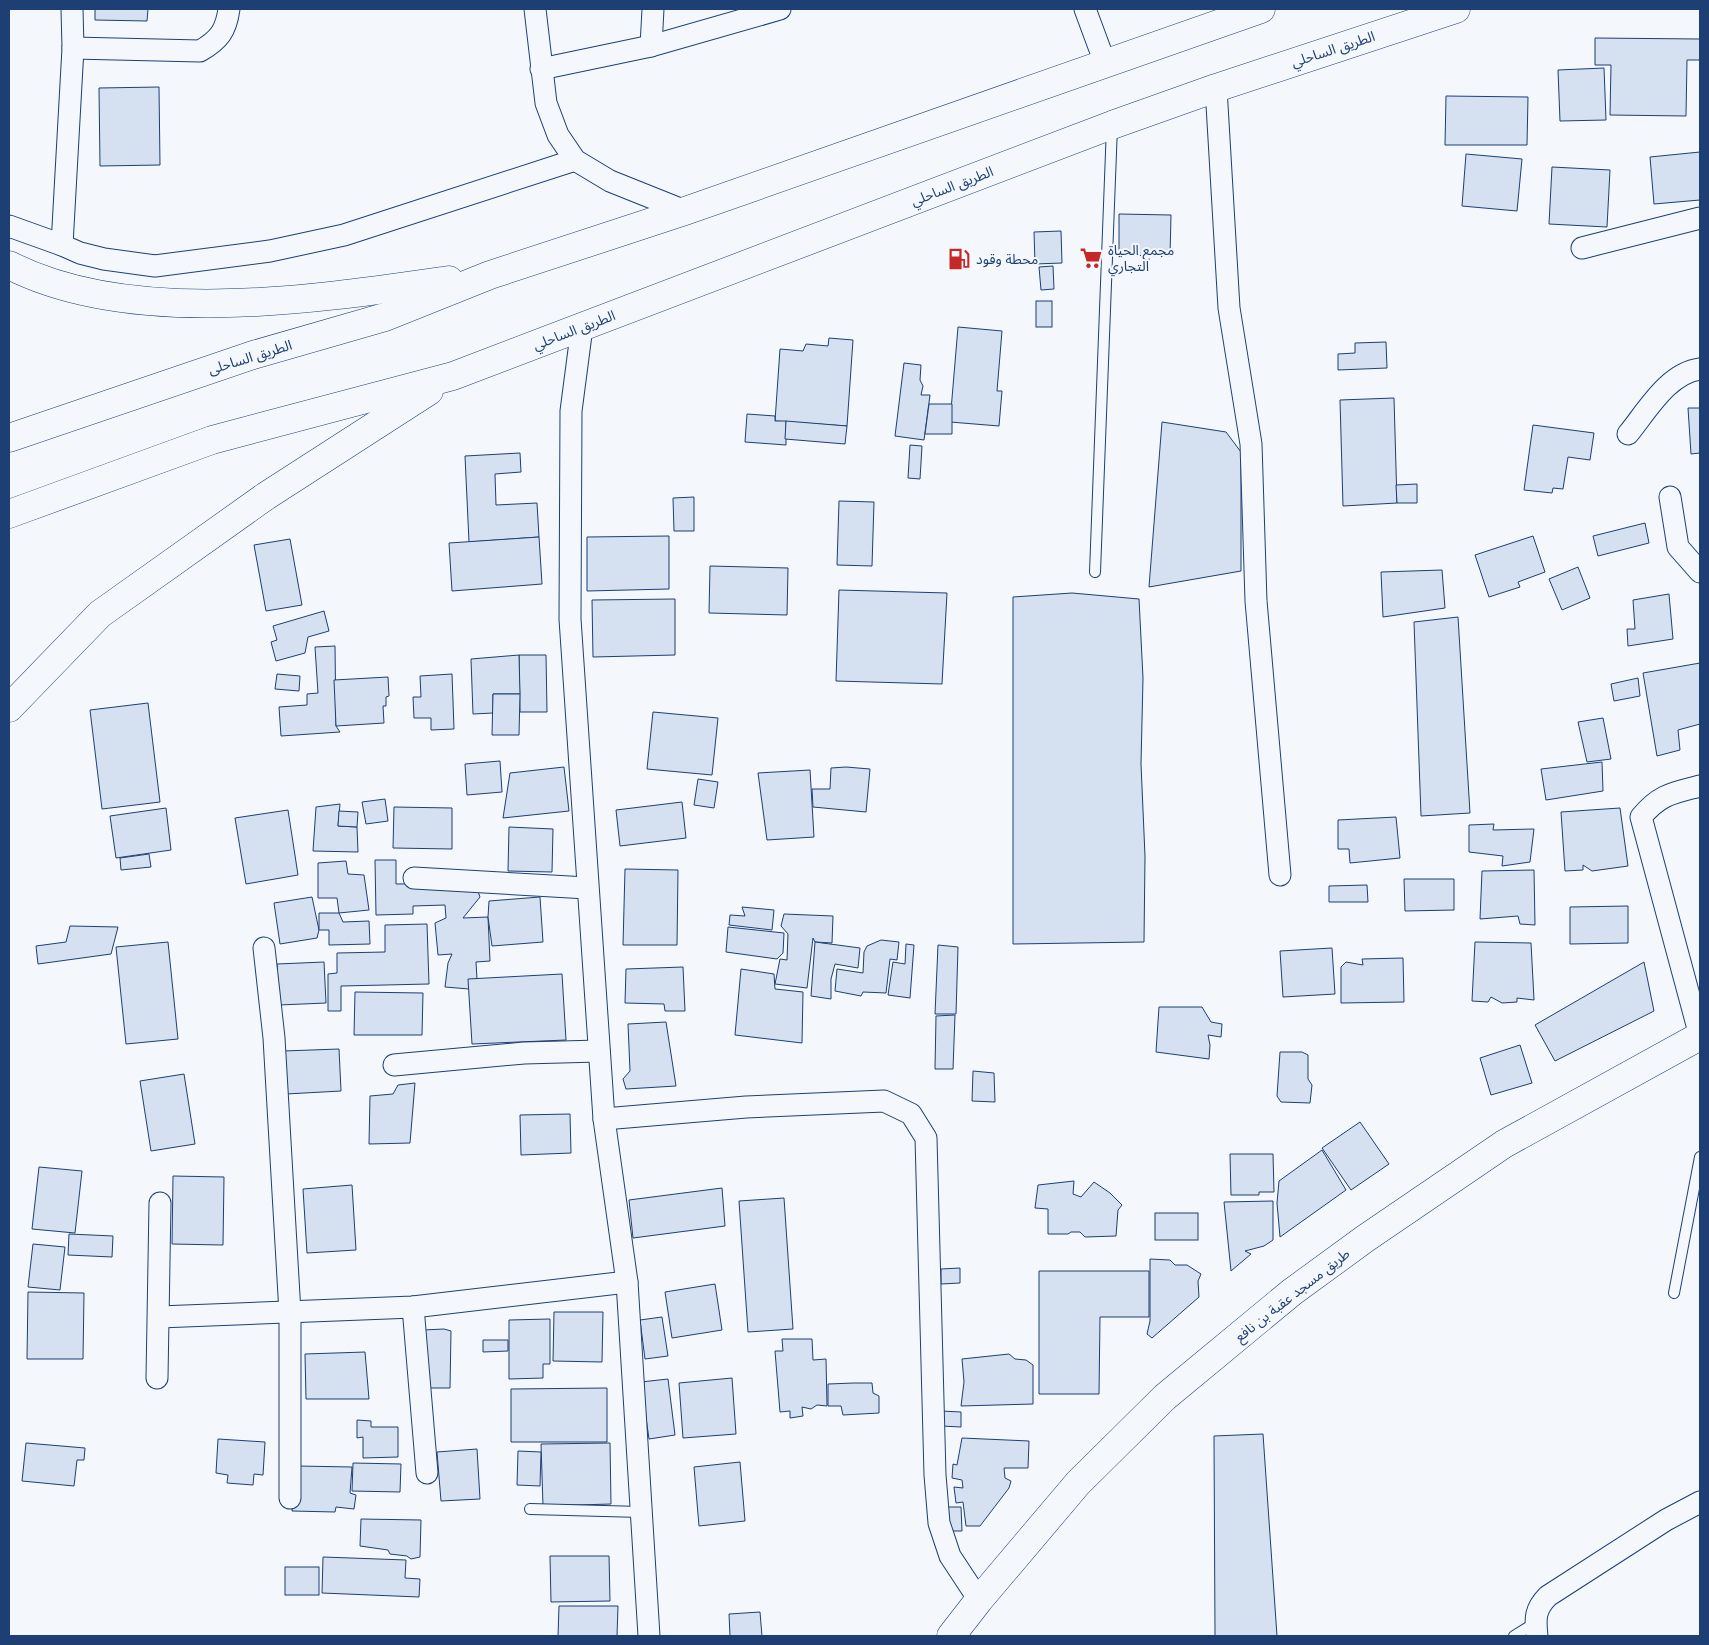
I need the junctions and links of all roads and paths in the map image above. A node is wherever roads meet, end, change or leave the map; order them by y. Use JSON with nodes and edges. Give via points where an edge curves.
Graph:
{"nodes":[{"id":1,"x":72,"y":9,"type":"edge"},
{"id":2,"x":228,"y":9,"type":"edge"},
{"id":3,"x":535,"y":9,"type":"edge"},
{"id":4,"x":653,"y":9,"type":"edge"},
{"id":5,"x":780,"y":9,"type":"edge"},
{"id":6,"x":1085,"y":9,"type":"edge"},
{"id":7,"x":1261,"y":9,"type":"edge"},
{"id":8,"x":1456,"y":9,"type":"edge"},
{"id":9,"x":651,"y":46,"type":"junction"},
{"id":10,"x":73,"y":48,"type":"junction"},
{"id":11,"x":1105,"y":63,"type":"junction"},
{"id":12,"x":541,"y":69,"type":"junction"},
{"id":13,"x":1216,"y":88,"type":"junction"},
{"id":14,"x":1112,"y":125,"type":"junction"},
{"id":15,"x":575,"y":160,"type":"junction"},
{"id":16,"x":685,"y":211,"type":"junction"},
{"id":17,"x":1700,"y":218,"type":"edge"},
{"id":18,"x":9,"y":226,"type":"edge"},
{"id":19,"x":62,"y":245,"type":"junction"},
{"id":20,"x":1582,"y":248,"type":"dead end"},
{"id":21,"x":9,"y":266,"type":"edge"},
{"id":22,"x":490,"y":275,"type":"junction"},
{"id":23,"x":582,"y":327,"type":"junction"},
{"id":24,"x":1700,"y":369,"type":"edge"},
{"id":25,"x":453,"y":376,"type":"junction"},
{"id":26,"x":1628,"y":434,"type":"dead end"},
{"id":27,"x":9,"y":438,"type":"edge"},
{"id":28,"x":1670,"y":497,"type":"dead end"},
{"id":29,"x":9,"y":514,"type":"edge"},
{"id":30,"x":1095,"y":572,"type":"dead end"},
{"id":31,"x":1700,"y":572,"type":"edge"},
{"id":32,"x":9,"y":708,"type":"edge"},
{"id":33,"x":1700,"y":786,"type":"edge"},
{"id":34,"x":1280,"y":875,"type":"dead end"},
{"id":35,"x":414,"y":878,"type":"dead end"},
{"id":36,"x":587,"y":888,"type":"junction"},
{"id":37,"x":264,"y":948,"type":"dead end"},
{"id":38,"x":1700,"y":1036,"type":"edge"},
{"id":39,"x":599,"y":1051,"type":"junction"},
{"id":40,"x":394,"y":1065,"type":"dead end"},
{"id":41,"x":604,"y":1119,"type":"junction"},
{"id":42,"x":1700,"y":1157,"type":"edge"},
{"id":43,"x":160,"y":1203,"type":"dead end"},
{"id":44,"x":627,"y":1282,"type":"junction"},
{"id":45,"x":1674,"y":1293,"type":"dead end"},
{"id":46,"x":413,"y":1307,"type":"junction"},
{"id":47,"x":290,"y":1313,"type":"junction"},
{"id":48,"x":158,"y":1317,"type":"junction"},
{"id":49,"x":158,"y":1378,"type":"dead end"},
{"id":50,"x":427,"y":1473,"type":"dead end"},
{"id":51,"x":290,"y":1498,"type":"dead end"},
{"id":52,"x":1700,"y":1502,"type":"edge"},
{"id":53,"x":530,"y":1509,"type":"dead end"},
{"id":54,"x":641,"y":1512,"type":"junction"},
{"id":55,"x":979,"y":1600,"type":"junction"},
{"id":56,"x":1536,"y":1630,"type":"edge"},
{"id":57,"x":649,"y":1636,"type":"edge"},
{"id":58,"x":951,"y":1636,"type":"edge"},
{"id":59,"x":1514,"y":1636,"type":"edge"}],
"edges":[{"from":1,"to":10,"type":"street"},
{"from":2,"to":10,"type":"street","via":[[228,19],[217,41],[200,50]]},
{"from":3,"to":12,"type":"street"},
{"from":4,"to":9,"type":"street"},
{"from":5,"to":9,"type":"street"},
{"from":6,"to":11,"type":"street"},
{"from":7,"to":11,"type":"main road"},
{"from":8,"to":13,"type":"main road","name":"الطريق الساحلي"},
{"from":9,"to":12,"type":"street"},
{"from":10,"to":19,"type":"street"},
{"from":11,"to":16,"type":"main road"},
{"from":12,"to":15,"type":"street","via":[[546,103],[558,135]]},
{"from":13,"to":14,"type":"main road","name":"الطريق الساحلي"},
{"from":13,"to":34,"type":"street","via":[[1229,308],[1251,444],[1256,601]]},
{"from":14,"to":23,"type":"main road","name":"الطريق الساحلي"},
{"from":14,"to":30,"type":"lane"},
{"from":15,"to":16,"type":"street","via":[[610,181]]},
{"from":15,"to":19,"type":"street","via":[[344,235],[270,251],[155,266],[104,259]]},
{"from":16,"to":22,"type":"main road"},
{"from":17,"to":20,"type":"street"},
{"from":18,"to":19,"type":"street"},
{"from":21,"to":22,"type":"main road","via":[[73,290],[126,300],[178,302],[253,301],[352,293]]},
{"from":22,"to":27,"type":"main road","name":"الطريق الساحلى","via":[[385,317],[253,355]]},
{"from":23,"to":25,"type":"main road","name":"الطريق الساحلي"},
{"from":23,"to":36,"type":"street","via":[[571,411],[570,619]]},
{"from":24,"to":26,"type":"street","via":[[1683,373],[1671,382]]},
{"from":25,"to":29,"type":"main road","via":[[212,440]]},
{"from":25,"to":32,"type":"main road","via":[[266,496],[100,614]]},
{"from":28,"to":31,"type":"street","via":[[1678,547]]},
{"from":33,"to":38,"type":"street","via":[[1666,794],[1641,817]]},
{"from":35,"to":36,"type":"street"},
{"from":36,"to":39,"type":"street"},
{"from":37,"to":47,"type":"street","via":[[274,1038]]},
{"from":38,"to":55,"type":"main road","name":"طريق مسجد عقبة بن نافع","via":[[1504,1144],[1292,1292],[1165,1397],[1078,1483]]},
{"from":39,"to":40,"type":"street","via":[[524,1053]]},
{"from":39,"to":41,"type":"street"},
{"from":41,"to":44,"type":"street"},
{"from":41,"to":55,"type":"street","via":[[746,1107],[884,1102],[911,1114],[926,1138],[939,1523],[950,1556]]},
{"from":42,"to":45,"type":"lane"},
{"from":43,"to":48,"type":"street"},
{"from":44,"to":46,"type":"street"},
{"from":44,"to":54,"type":"street"},
{"from":46,"to":47,"type":"street"},
{"from":46,"to":50,"type":"street"},
{"from":47,"to":48,"type":"street"},
{"from":47,"to":51,"type":"street"},
{"from":48,"to":49,"type":"street"},
{"from":52,"to":56,"type":"street","via":[[1666,1520],[1548,1596],[1538,1606]]},
{"from":53,"to":54,"type":"lane"},
{"from":54,"to":57,"type":"street"},
{"from":55,"to":58,"type":"main road","name":"طريق مسجد عقبة بن نافع"},
{"from":56,"to":59,"type":"lane"}]}
